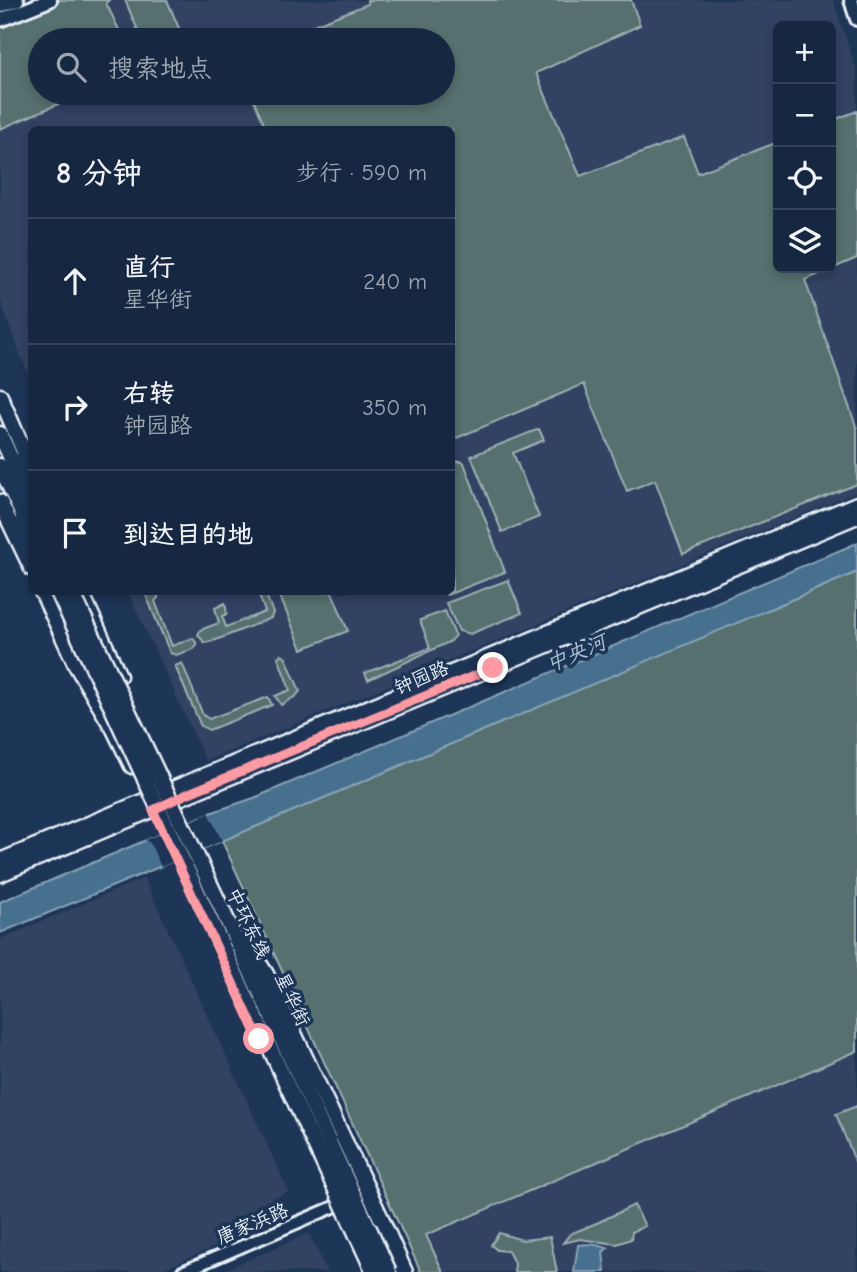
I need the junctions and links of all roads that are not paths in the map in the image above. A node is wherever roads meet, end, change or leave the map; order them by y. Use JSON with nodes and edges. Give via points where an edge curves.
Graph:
{"nodes":[{"id":1,"x":17,"y":0,"type":"edge"},
{"id":2,"x":50,"y":0,"type":"edge"},
{"id":3,"x":850,"y":0,"type":"edge"},
{"id":4,"x":0,"y":6,"type":"edge"},
{"id":5,"x":857,"y":19,"type":"edge"},
{"id":6,"x":0,"y":20,"type":"edge"},
{"id":7,"x":0,"y":396,"type":"edge"},
{"id":8,"x":0,"y":411,"type":"edge"},
{"id":9,"x":0,"y":434,"type":"edge"},
{"id":10,"x":28,"y":461,"type":"edge"},
{"id":11,"x":0,"y":466,"type":"edge"},
{"id":12,"x":28,"y":475,"type":"edge"},
{"id":13,"x":0,"y":481,"type":"edge"},
{"id":14,"x":28,"y":496,"type":"edge"},
{"id":15,"x":0,"y":502,"type":"edge"},
{"id":16,"x":857,"y":504,"type":"edge"},
{"id":17,"x":857,"y":516,"type":"edge"},
{"id":18,"x":24,"y":536,"type":"edge"},
{"id":19,"x":28,"y":541,"type":"edge"},
{"id":20,"x":43,"y":595,"type":"edge"},
{"id":21,"x":51,"y":595,"type":"edge"},
{"id":22,"x":59,"y":595,"type":"edge"},
{"id":23,"x":77,"y":595,"type":"edge"},
{"id":24,"x":111,"y":725,"type":"junction"},
{"id":25,"x":173,"y":794,"type":"junction"},
{"id":26,"x":150,"y":805,"type":"junction"},
{"id":27,"x":0,"y":861,"type":"edge"},
{"id":28,"x":0,"y":874,"type":"edge"},
{"id":29,"x":219,"y":903,"type":"junction"},
{"id":30,"x":336,"y":1206,"type":"junction"},
{"id":31,"x":182,"y":1272,"type":"edge"},
{"id":32,"x":366,"y":1272,"type":"edge"},
{"id":33,"x":374,"y":1272,"type":"edge"},
{"id":34,"x":389,"y":1272,"type":"edge"},
{"id":35,"x":397,"y":1272,"type":"edge"},
{"id":36,"x":405,"y":1272,"type":"edge"}],
"edges":[{"from":1,"to":4,"type":"main road"},
{"from":2,"to":6,"type":"main road"},
{"from":3,"to":5,"type":"main road"},
{"from":7,"to":10,"type":"main road"},
{"from":8,"to":12,"type":"main road"},
{"from":9,"to":14,"type":"main road"},
{"from":11,"to":18,"type":"main road"},
{"from":13,"to":19,"type":"main road"},
{"from":15,"to":18,"type":"main road"},
{"from":16,"to":25,"type":"main road","name":"钟园路"},
{"from":17,"to":25,"type":"main road","name":"钟园路"},
{"from":20,"to":24,"type":"main road"},
{"from":21,"to":24,"type":"main road"},
{"from":22,"to":33,"type":"main road","name":"中环东线","bridge":true},
{"from":23,"to":25,"type":"main road","name":"星华街"},
{"from":23,"to":29,"type":"main road","name":"中环东线","bridge":true},
{"from":24,"to":26,"type":"main road"},
{"from":25,"to":26,"type":"main road","name":"钟园路"},
{"from":25,"to":35,"type":"main road","name":"星华街","bridge":true},
{"from":26,"to":27,"type":"main road","name":"钟园路"},
{"from":26,"to":28,"type":"main road","name":"钟园路"},
{"from":26,"to":30,"type":"main road"},
{"from":29,"to":34,"type":"main road","name":"中环东线","bridge":true},
{"from":29,"to":36,"type":"main road","bridge":true,"via":[[266,974]]},
{"from":30,"to":31,"type":"street","name":"唐家浜路"},
{"from":30,"to":32,"type":"main road"}]}
